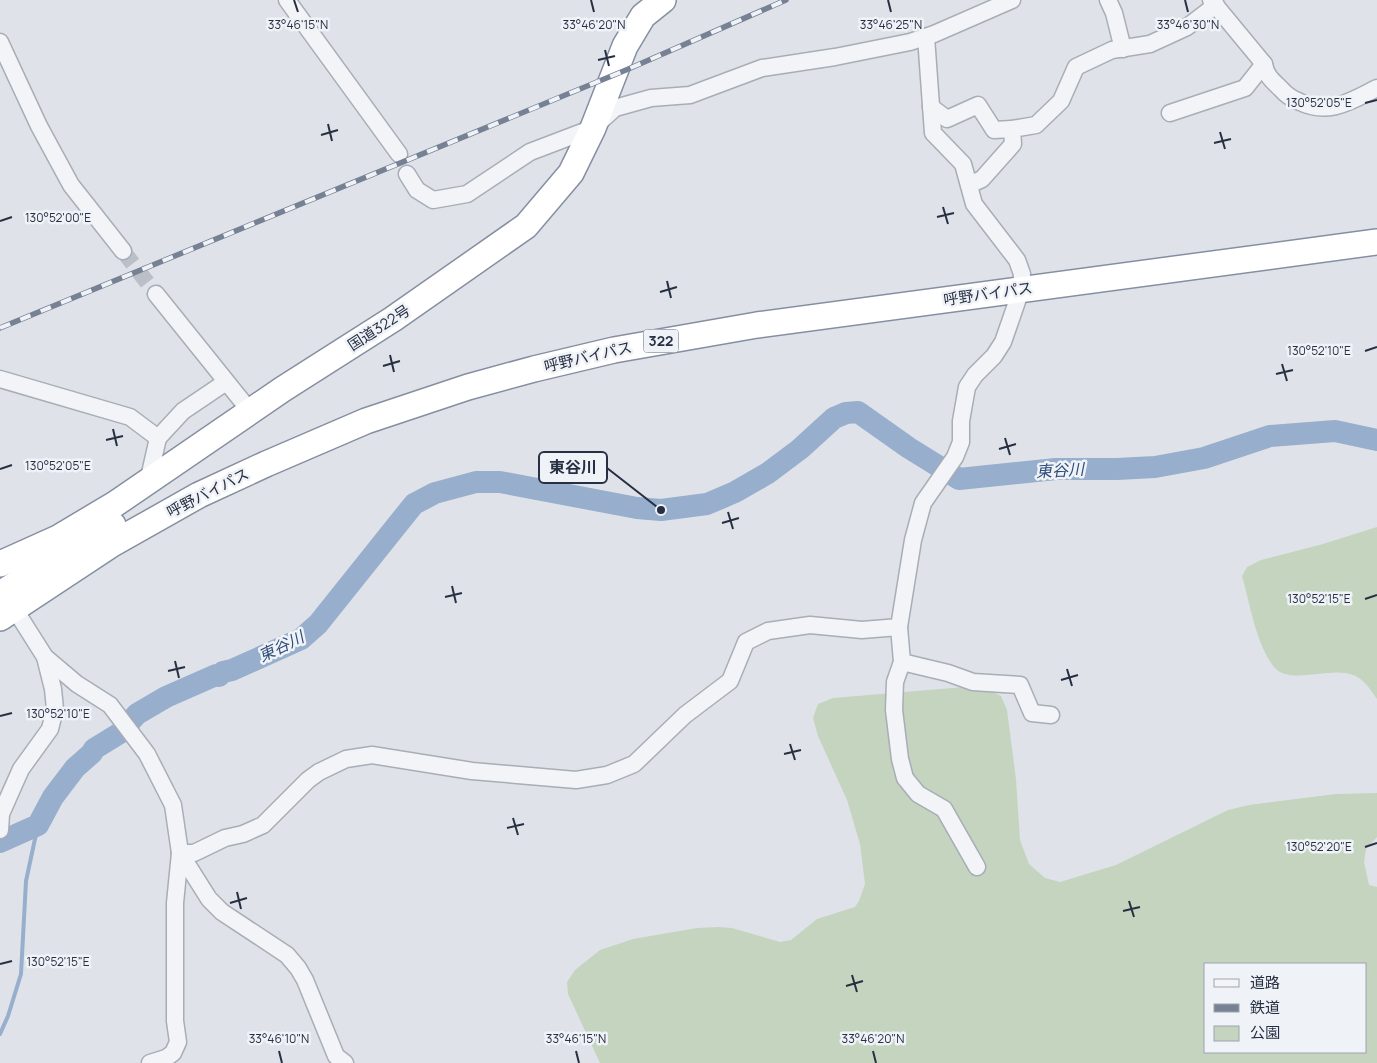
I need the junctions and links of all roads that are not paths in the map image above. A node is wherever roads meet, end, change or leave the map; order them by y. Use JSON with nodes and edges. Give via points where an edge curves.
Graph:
{"nodes":[{"id":1,"x":287,"y":0,"type":"edge"},
{"id":2,"x":663,"y":0,"type":"edge"},
{"id":3,"x":1012,"y":0,"type":"edge"},
{"id":4,"x":1108,"y":0,"type":"edge"},
{"id":5,"x":1214,"y":2,"type":"edge"},
{"id":6,"x":926,"y":37,"type":"junction"},
{"id":7,"x":0,"y":42,"type":"edge"},
{"id":8,"x":1123,"y":48,"type":"junction"},
{"id":9,"x":1264,"y":64,"type":"junction"},
{"id":10,"x":1377,"y":88,"type":"edge"},
{"id":11,"x":931,"y":107,"type":"junction"},
{"id":12,"x":1170,"y":113,"type":"dead end"},
{"id":13,"x":593,"y":128,"type":"junction"},
{"id":14,"x":1012,"y":130,"type":"junction"},
{"id":15,"x":399,"y":154,"type":"dead end"},
{"id":16,"x":407,"y":174,"type":"dead end"},
{"id":17,"x":969,"y":185,"type":"junction"},
{"id":18,"x":1377,"y":225,"type":"edge"},
{"id":19,"x":1377,"y":242,"type":"edge"},
{"id":20,"x":123,"y":251,"type":"tunnel mouth"},
{"id":21,"x":1021,"y":282,"type":"junction"},
{"id":22,"x":156,"y":294,"type":"tunnel mouth"},
{"id":23,"x":0,"y":379,"type":"edge"},
{"id":24,"x":226,"y":382,"type":"junction"},
{"id":25,"x":250,"y":411,"type":"junction"},
{"id":26,"x":158,"y":438,"type":"junction"},
{"id":27,"x":148,"y":482,"type":"junction"},
{"id":28,"x":0,"y":564,"type":"edge"},
{"id":29,"x":6,"y":602,"type":"edge"},
{"id":30,"x":900,"y":627,"type":"junction"},
{"id":31,"x":45,"y":657,"type":"junction"},
{"id":32,"x":902,"y":662,"type":"junction"},
{"id":33,"x":1051,"y":715,"type":"dead end"},
{"id":34,"x":0,"y":830,"type":"edge"},
{"id":35,"x":180,"y":853,"type":"junction"},
{"id":36,"x":977,"y":867,"type":"dead end"},
{"id":37,"x":150,"y":1063,"type":"edge"},
{"id":38,"x":345,"y":1063,"type":"edge"}],
"edges":[{"from":1,"to":15,"type":"street"},
{"from":2,"to":13,"type":"highway","name":"国道322号","via":[[644,16],[626,46]]},
{"from":3,"to":6,"type":"street"},
{"from":4,"to":8,"type":"street"},
{"from":5,"to":8,"type":"street","via":[[1187,27],[1150,44]]},
{"from":5,"to":9,"type":"street"},
{"from":6,"to":11,"type":"street"},
{"from":6,"to":13,"type":"street","via":[[835,57],[762,68],[690,95],[651,98],[615,108]]},
{"from":7,"to":20,"type":"street","via":[[71,185]]},
{"from":8,"to":14,"type":"street","via":[[1076,67],[1061,101],[1055,107],[1036,125]]},
{"from":9,"to":10,"type":"street","via":[[1266,74],[1288,97],[1311,107],[1329,108],[1350,102]]},
{"from":9,"to":12,"type":"street","via":[[1246,88]]},
{"from":11,"to":14,"type":"street","via":[[947,119],[978,105],[994,130]]},
{"from":11,"to":17,"type":"street","via":[[933,133],[963,164]]},
{"from":13,"to":16,"type":"street","via":[[530,152],[467,194],[451,198],[433,200],[416,190]]},
{"from":13,"to":25,"type":"highway","name":"国道322号","via":[[570,173],[526,226],[393,319]]},
{"from":14,"to":17,"type":"street","via":[[1013,144],[982,179]]},
{"from":17,"to":21,"type":"street","via":[[974,204],[1017,260]]},
{"from":18,"to":21,"type":"highway","name":"呼野バイパス","number":"322"},
{"from":19,"to":21,"type":"highway","name":"呼野バイパス","number":"322"},
{"from":21,"to":29,"type":"highway","name":"呼野バイパス","number":"322","via":[[842,296],[654,326],[456,374],[333,419],[248,456],[144,508],[80,543]]},
{"from":21,"to":30,"type":"street","via":[[1003,342],[967,388],[961,442],[955,456],[923,503],[913,540]]},
{"from":22,"to":24,"type":"street"},
{"from":23,"to":26,"type":"street","via":[[130,417]]},
{"from":24,"to":25,"type":"street"},
{"from":24,"to":26,"type":"street","via":[[184,411]]},
{"from":25,"to":27,"type":"highway","name":"国道322号"},
{"from":26,"to":27,"type":"street"},
{"from":27,"to":28,"type":"highway","name":"国道322号","via":[[58,538]]},
{"from":29,"to":31,"type":"street"},
{"from":30,"to":32,"type":"street"},
{"from":30,"to":35,"type":"street","via":[[862,630],[810,625],[768,631],[746,642],[730,682],[686,716],[634,764],[607,775],[576,780],[359,756],[319,772],[264,825],[194,853]]},
{"from":31,"to":34,"type":"street","via":[[55,709],[50,729],[21,769],[1,814]]},
{"from":31,"to":35,"type":"street","via":[[77,684],[110,705],[147,754],[173,805]]},
{"from":32,"to":33,"type":"street","via":[[973,682],[1020,684],[1032,713]]},
{"from":32,"to":36,"type":"street","via":[[895,682],[894,710],[900,759],[906,778],[918,794],[944,809]]},
{"from":35,"to":37,"type":"street","via":[[175,903],[175,1021],[178,1042],[173,1053]]},
{"from":35,"to":38,"type":"street","via":[[209,899],[222,912],[286,955],[298,968],[336,1056]]}]}
